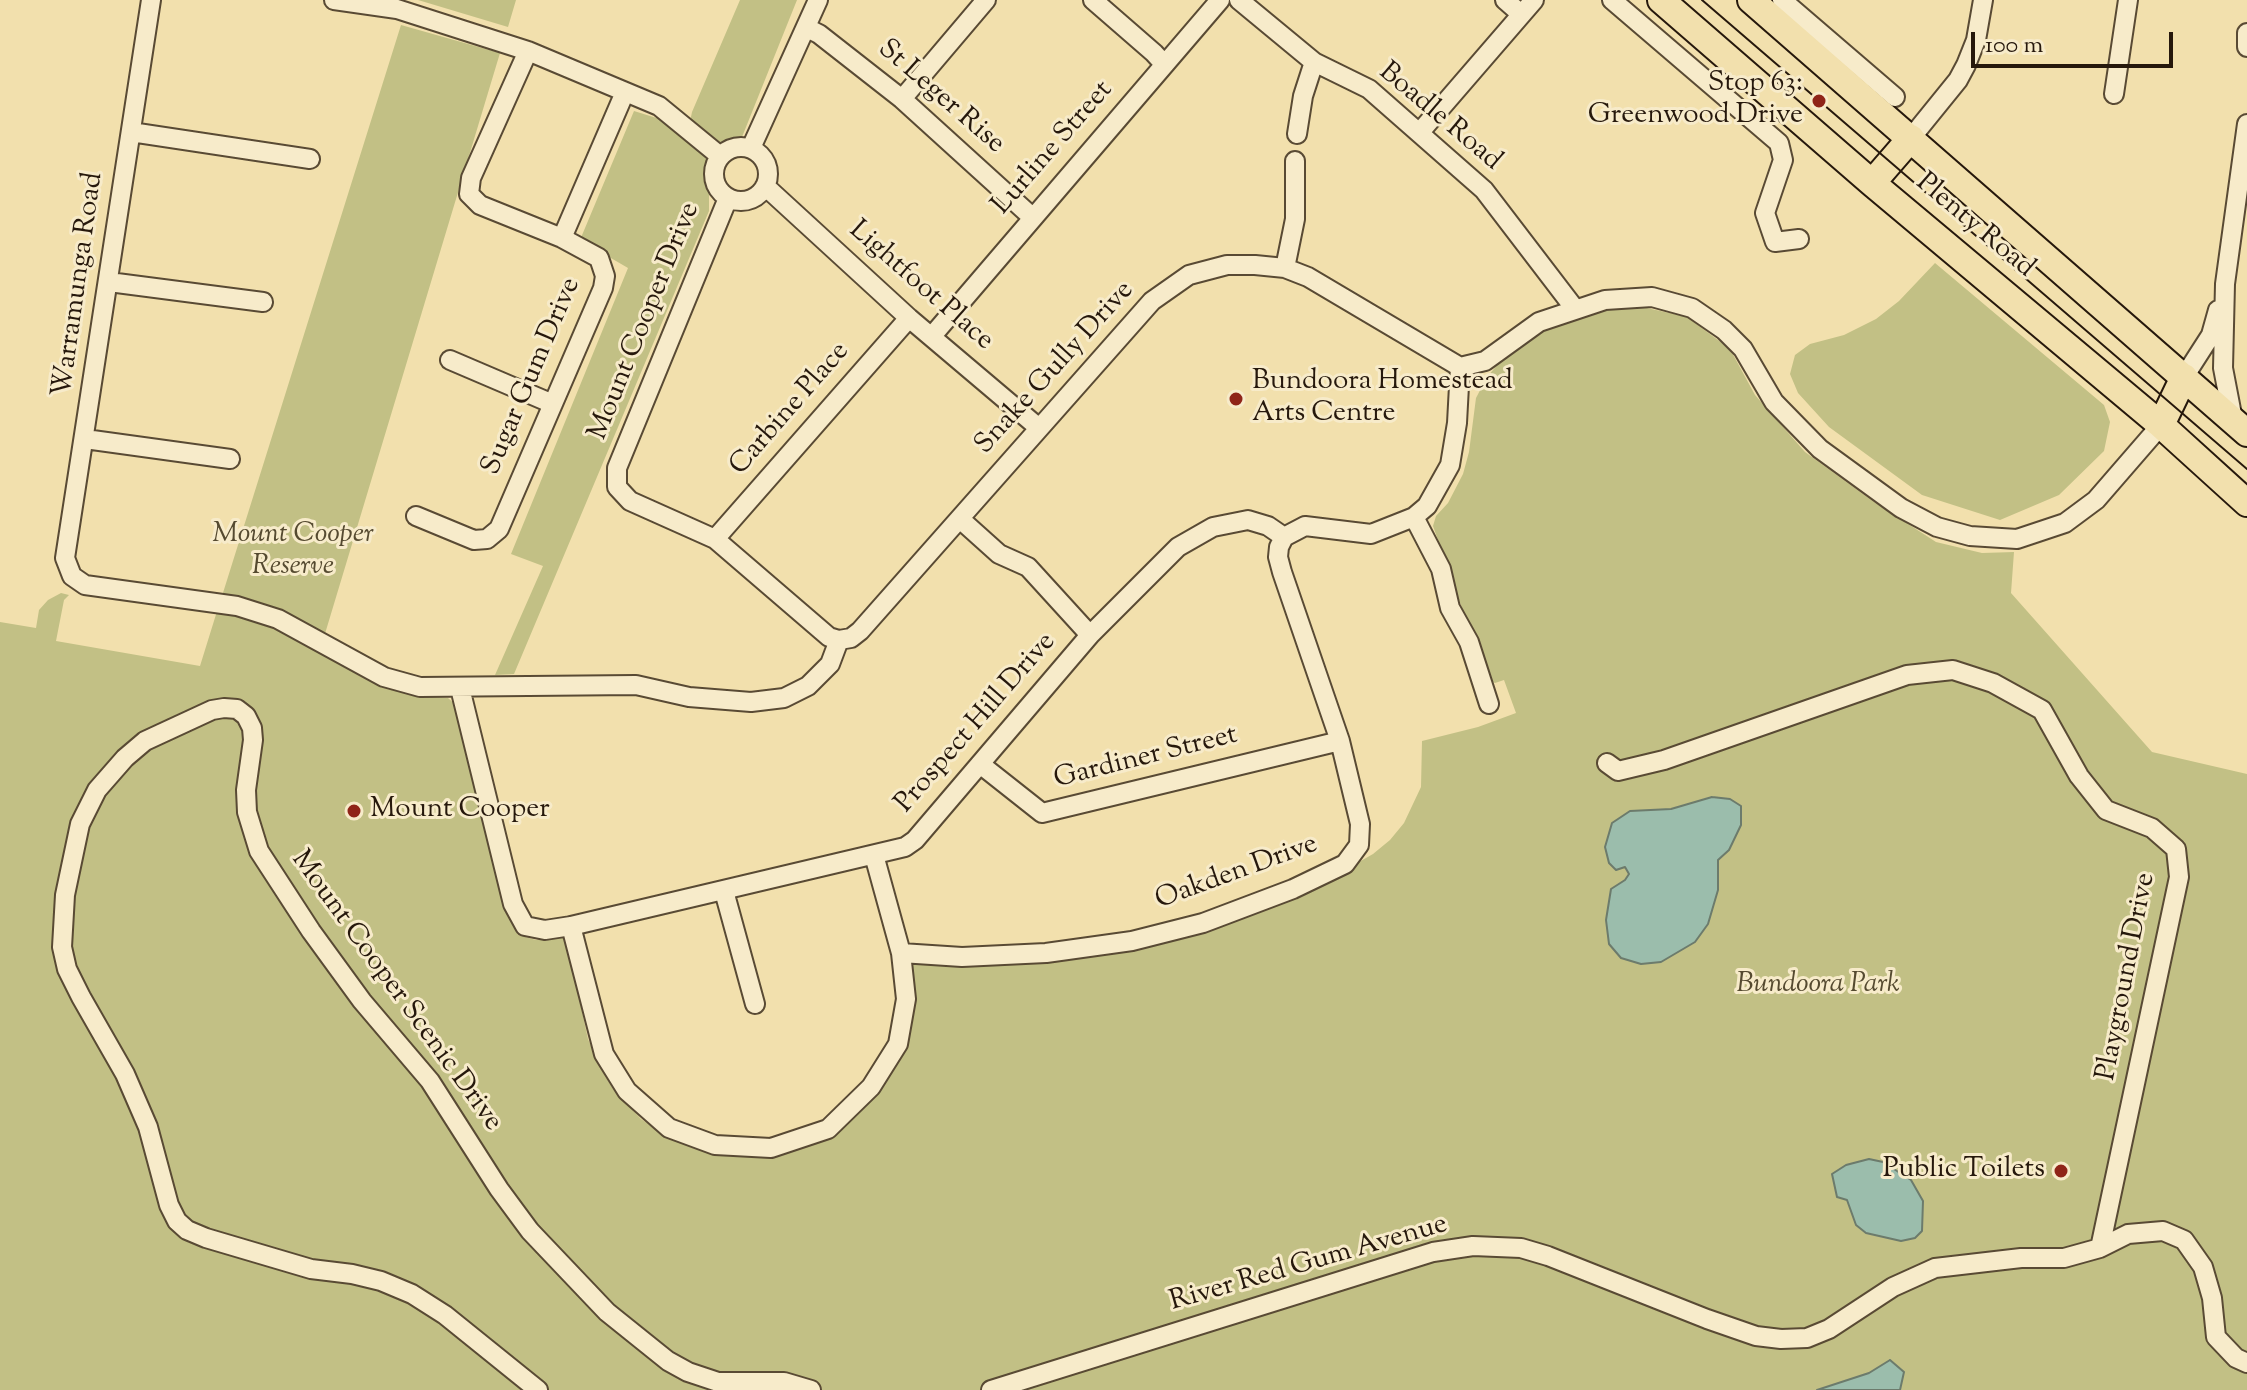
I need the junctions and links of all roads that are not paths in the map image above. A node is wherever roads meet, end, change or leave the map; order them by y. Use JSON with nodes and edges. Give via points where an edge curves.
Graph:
{"nodes":[{"id":1,"x":151,"y":0,"type":"edge"},
{"id":2,"x":334,"y":0,"type":"edge"},
{"id":3,"x":818,"y":0,"type":"edge"},
{"id":4,"x":986,"y":0,"type":"edge"},
{"id":5,"x":1093,"y":0,"type":"edge"},
{"id":6,"x":1220,"y":0,"type":"edge"},
{"id":7,"x":1239,"y":0,"type":"edge"},
{"id":8,"x":1505,"y":0,"type":"edge"},
{"id":9,"x":1534,"y":0,"type":"edge"},
{"id":10,"x":1612,"y":0,"type":"edge"},
{"id":11,"x":1661,"y":0,"type":"edge"},
{"id":12,"x":1751,"y":0,"type":"edge"},
{"id":13,"x":1983,"y":0,"type":"edge"},
{"id":14,"x":2128,"y":0,"type":"edge"},
{"id":15,"x":1790,"y":2,"type":"edge"},
{"id":16,"x":1521,"y":14,"type":"junction"},
{"id":17,"x":807,"y":28,"type":"junction"},
{"id":18,"x":2247,"y":33,"type":"edge"},
{"id":19,"x":2247,"y":47,"type":"edge"},
{"id":20,"x":528,"y":51,"type":"junction"},
{"id":21,"x":1852,"y":60,"type":"junction"},
{"id":22,"x":1314,"y":62,"type":"junction"},
{"id":23,"x":1164,"y":64,"type":"junction"},
{"id":24,"x":1855,"y":89,"type":"junction"},
{"id":25,"x":625,"y":92,"type":"junction"},
{"id":26,"x":2114,"y":94,"type":"dead end"},
{"id":27,"x":1895,"y":97,"type":"dead end"},
{"id":28,"x":902,"y":99,"type":"junction"},
{"id":29,"x":2247,"y":124,"type":"edge"},
{"id":30,"x":131,"y":132,"type":"junction"},
{"id":31,"x":1420,"y":132,"type":"junction"},
{"id":32,"x":1297,"y":134,"type":"dead end"},
{"id":33,"x":1911,"y":138,"type":"junction"},
{"id":34,"x":751,"y":148,"type":"junction"},
{"id":35,"x":720,"y":156,"type":"junction"},
{"id":36,"x":310,"y":159,"type":"dead end"},
{"id":37,"x":1295,"y":161,"type":"dead end"},
{"id":38,"x":1872,"y":183,"type":"junction"},
{"id":39,"x":765,"y":186,"type":"junction"},
{"id":40,"x":728,"y":198,"type":"junction"},
{"id":41,"x":1032,"y":217,"type":"junction"},
{"id":42,"x":562,"y":238,"type":"junction"},
{"id":43,"x":1799,"y":239,"type":"dead end"},
{"id":44,"x":1285,"y":268,"type":"junction"},
{"id":45,"x":109,"y":282,"type":"junction"},
{"id":46,"x":2225,"y":284,"type":"junction"},
{"id":47,"x":263,"y":302,"type":"dead end"},
{"id":48,"x":1575,"y":309,"type":"junction"},
{"id":49,"x":909,"y":318,"type":"junction"},
{"id":50,"x":932,"y":336,"type":"junction"},
{"id":51,"x":450,"y":360,"type":"dead end"},
{"id":52,"x":1460,"y":367,"type":"junction"},
{"id":53,"x":2184,"y":377,"type":"junction"},
{"id":54,"x":553,"y":404,"type":"junction"},
{"id":55,"x":2161,"y":425,"type":"junction"},
{"id":56,"x":2240,"y":426,"type":"edge"},
{"id":57,"x":1039,"y":428,"type":"junction"},
{"id":58,"x":85,"y":439,"type":"junction"},
{"id":59,"x":230,"y":459,"type":"dead end"},
{"id":60,"x":2247,"y":503,"type":"edge"},
{"id":61,"x":416,"y":516,"type":"dead end"},
{"id":62,"x":1414,"y":517,"type":"junction"},
{"id":63,"x":960,"y":519,"type":"junction"},
{"id":64,"x":1284,"y":537,"type":"junction"},
{"id":65,"x":715,"y":539,"type":"junction"},
{"id":66,"x":72,"y":576,"type":"joint"},
{"id":67,"x":1090,"y":635,"type":"junction"},
{"id":68,"x":839,"y":640,"type":"junction"},
{"id":69,"x":460,"y":688,"type":"junction"},
{"id":70,"x":1489,"y":704,"type":"dead end"},
{"id":71,"x":1340,"y":741,"type":"junction"},
{"id":72,"x":1607,"y":763,"type":"dead end"},
{"id":73,"x":980,"y":764,"type":"junction"},
{"id":74,"x":874,"y":855,"type":"junction"},
{"id":75,"x":724,"y":891,"type":"junction"},
{"id":76,"x":571,"y":926,"type":"junction"},
{"id":77,"x":901,"y":953,"type":"junction"},
{"id":78,"x":755,"y":1004,"type":"dead end"},
{"id":79,"x":2100,"y":1248,"type":"junction"},
{"id":80,"x":2247,"y":1363,"type":"edge"},
{"id":81,"x":538,"y":1390,"type":"edge"},
{"id":82,"x":811,"y":1390,"type":"edge"},
{"id":83,"x":991,"y":1390,"type":"edge"}],
"edges":[{"from":1,"to":30,"type":"street","name":"Warramunga Road"},
{"from":2,"to":20,"type":"street","via":[[397,9]]},
{"from":3,"to":17,"type":"street"},
{"from":4,"to":28,"type":"street"},
{"from":5,"to":23,"type":"street"},
{"from":6,"to":23,"type":"street","name":"Lurline Street"},
{"from":7,"to":22,"type":"street","name":"Boadle Road"},
{"from":8,"to":16,"type":"street"},
{"from":9,"to":16,"type":"street"},
{"from":10,"to":43,"type":"street","via":[[1779,143],[1783,160],[1765,213],[1775,242]]},
{"from":11,"to":38,"type":"highway","name":"Plenty Road"},
{"from":12,"to":24,"type":"highway","name":"Plenty Road"},
{"from":13,"to":33,"type":"street","via":[[1966,65]]},
{"from":14,"to":26,"type":"street"},
{"from":15,"to":21,"type":"street"},
{"from":16,"to":31,"type":"street"},
{"from":17,"to":28,"type":"street","name":"St Leger Rise"},
{"from":17,"to":34,"type":"street"},
{"from":18,"to":19,"type":"street"},
{"from":20,"to":25,"type":"street"},
{"from":20,"to":42,"type":"street","via":[[471,178],[469,194],[480,205]]},
{"from":21,"to":24,"type":"street"},
{"from":21,"to":27,"type":"street"},
{"from":22,"to":31,"type":"street","name":"Boadle Road","via":[[1369,89]]},
{"from":22,"to":32,"type":"street"},
{"from":23,"to":41,"type":"street","name":"Lurline Street"},
{"from":24,"to":33,"type":"highway","name":"Plenty Road"},
{"from":25,"to":35,"type":"street","via":[[659,106]]},
{"from":25,"to":42,"type":"street","name":"Sugar Gum Drive"},
{"from":28,"to":41,"type":"street","name":"St Leger Rise"},
{"from":29,"to":46,"type":"street"},
{"from":30,"to":36,"type":"street"},
{"from":30,"to":45,"type":"street","name":"Warramunga Road"},
{"from":31,"to":48,"type":"street","name":"Boadle Road","via":[[1484,190]]},
{"from":33,"to":38,"type":"highway"},
{"from":33,"to":53,"type":"highway","name":"Plenty Road"},
{"from":34,"to":35,"type":"street","via":[[733,148]]},
{"from":34,"to":39,"type":"street","via":[[765,162]]},
{"from":35,"to":40,"type":"street","via":[[714,179]]},
{"from":37,"to":44,"type":"street","via":[[1295,219]]},
{"from":38,"to":55,"type":"highway","name":"Plenty Road"},
{"from":39,"to":40,"type":"street","via":[[745,201]]},
{"from":39,"to":49,"type":"street","name":"Lightfoot Place"},
{"from":40,"to":65,"type":"street","name":"Mount Cooper Drive","via":[[617,468],[617,487],[630,501]]},
{"from":41,"to":50,"type":"street","name":"Lurline Street"},
{"from":42,"to":54,"type":"street","name":"Sugar Gum Drive","via":[[599,258],[605,276]]},
{"from":44,"to":52,"type":"street","name":"Snake Gully Drive"},
{"from":44,"to":57,"type":"street","name":"Snake Gully Drive","via":[[1227,265],[1189,275],[1166,289]]},
{"from":45,"to":47,"type":"street"},
{"from":45,"to":58,"type":"street","name":"Warramunga Road"},
{"from":46,"to":53,"type":"street","via":[[2211,335]]},
{"from":46,"to":56,"type":"street","via":[[2223,368]]},
{"from":48,"to":52,"type":"street","via":[[1539,322],[1485,361]]},
{"from":48,"to":55,"type":"street","via":[[1605,300],[1652,297],[1692,308],[1743,349],[1774,402],[1820,449],[1901,508],[1937,527],[1970,536],[2017,539],[2065,523],[2096,500]]},
{"from":49,"to":50,"type":"street","name":"Lightfoot Place"},
{"from":49,"to":65,"type":"street","name":"Carbine Place"},
{"from":50,"to":57,"type":"street","name":"Lightfoot Place"},
{"from":51,"to":54,"type":"street"},
{"from":52,"to":62,"type":"street","via":[[1450,465],[1427,506]]},
{"from":53,"to":55,"type":"highway"},
{"from":53,"to":56,"type":"highway","name":"Plenty Road"},
{"from":54,"to":61,"type":"street","name":"Sugar Gum Drive","via":[[496,534],[474,540]]},
{"from":55,"to":60,"type":"highway","name":"Plenty Road"},
{"from":57,"to":63,"type":"street","name":"Snake Gully Drive"},
{"from":58,"to":59,"type":"street"},
{"from":58,"to":66,"type":"street","name":"Warramunga Road","via":[[65,558]]},
{"from":62,"to":64,"type":"street","via":[[1371,534],[1305,526]]},
{"from":62,"to":70,"type":"street","via":[[1441,569],[1450,608],[1469,642]]},
{"from":63,"to":67,"type":"street","via":[[999,554],[1028,567]]},
{"from":63,"to":68,"type":"street","name":"Snake Gully Drive","via":[[860,631]]},
{"from":64,"to":67,"type":"street","name":"Prospect Hill Drive","via":[[1248,520],[1201,532],[1178,547]]},
{"from":64,"to":71,"type":"street","name":"Oakden Drive","via":[[1278,557]]},
{"from":65,"to":68,"type":"street"},
{"from":66,"to":69,"type":"street","name":"Snake Gully Drive","via":[[85,585],[237,606],[278,619],[384,677],[420,687]]},
{"from":67,"to":73,"type":"street","name":"Prospect Hill Drive"},
{"from":68,"to":69,"type":"street","name":"Snake Gully Drive","via":[[830,664],[808,686],[784,698],[751,702],[689,697],[636,685]]},
{"from":69,"to":76,"type":"street","name":"Prospect Hill Drive","via":[[513,904],[525,926]]},
{"from":71,"to":73,"type":"street","name":"Gardiner Street","via":[[1042,813]]},
{"from":71,"to":77,"type":"street","name":"Oakden Drive","via":[[1360,824],[1359,845],[1345,864],[1203,923],[1132,941],[1046,953]]},
{"from":72,"to":79,"type":"street","name":"Playground Drive","via":[[1618,771],[1664,760],[1907,675],[1953,670],[1993,683],[2042,710],[2079,776],[2106,810],[2152,828],[2176,849],[2179,877]]},
{"from":73,"to":74,"type":"street","name":"Prospect Hill Drive","via":[[915,840]]},
{"from":74,"to":75,"type":"street","name":"Prospect Hill Drive"},
{"from":74,"to":77,"type":"street"},
{"from":75,"to":76,"type":"street","name":"Prospect Hill Drive"},
{"from":75,"to":78,"type":"street"},
{"from":76,"to":77,"type":"street","via":[[604,1054],[627,1091],[669,1128],[715,1145],[771,1148],[828,1129],[871,1087],[898,1044],[906,999]]},
{"from":79,"to":80,"type":"street","name":"River Red Gum Avenue","via":[[2128,1234],[2163,1231],[2184,1240],[2203,1267],[2216,1337]]},
{"from":79,"to":83,"type":"street","name":"River Red Gum Avenue","via":[[2064,1258],[1935,1268],[1893,1287],[1829,1329],[1807,1338],[1781,1339],[1707,1319],[1548,1256],[1521,1248],[1473,1246],[1433,1252]]},
{"from":81,"to":82,"type":"street","name":"Mount Cooper Scenic Drive","via":[[412,1294],[381,1281],[311,1269],[206,1238],[177,1221],[148,1127],[67,969],[62,947],[65,895],[80,824],[97,790],[145,741],[212,710],[237,709],[246,716],[253,740],[247,812],[259,851],[362,1001],[430,1081],[530,1231],[607,1312],[668,1361],[718,1382],[784,1382]]}]}
